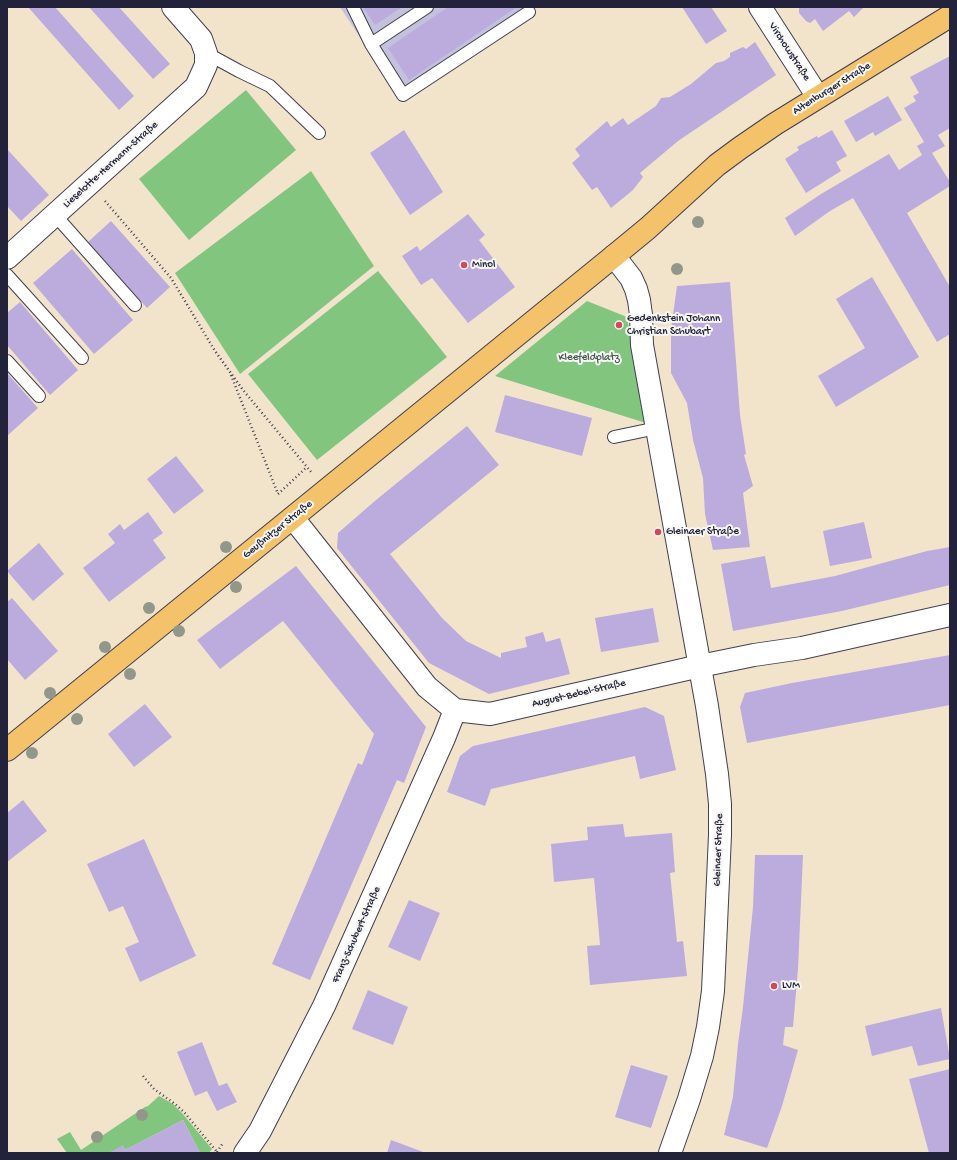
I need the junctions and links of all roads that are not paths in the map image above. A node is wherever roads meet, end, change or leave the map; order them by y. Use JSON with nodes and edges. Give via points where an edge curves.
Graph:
{"nodes":[{"id":1,"x":173,"y":7,"type":"edge"},
{"id":2,"x":353,"y":7,"type":"edge"},
{"id":3,"x":427,"y":7,"type":"edge"},
{"id":4,"x":760,"y":7,"type":"edge"},
{"id":5,"x":529,"y":12,"type":"dead end"},
{"id":6,"x":950,"y":16,"type":"edge"},
{"id":7,"x":371,"y":44,"type":"junction"},
{"id":8,"x":206,"y":59,"type":"junction"},
{"id":9,"x":818,"y":97,"type":"junction"},
{"id":10,"x":319,"y":132,"type":"dead end"},
{"id":11,"x":55,"y":215,"type":"junction"},
{"id":12,"x":614,"y":256,"type":"junction"},
{"id":13,"x":7,"y":258,"type":"edge"},
{"id":14,"x":7,"y":275,"type":"edge"},
{"id":15,"x":135,"y":305,"type":"dead end"},
{"id":16,"x":82,"y":358,"type":"dead end"},
{"id":17,"x":7,"y":361,"type":"edge"},
{"id":18,"x":39,"y":396,"type":"dead end"},
{"id":19,"x":657,"y":428,"type":"junction"},
{"id":20,"x":614,"y":437,"type":"dead end"},
{"id":21,"x":293,"y":518,"type":"junction"},
{"id":22,"x":950,"y":615,"type":"edge"},
{"id":23,"x":700,"y":666,"type":"junction"},
{"id":24,"x":455,"y":710,"type":"junction"},
{"id":25,"x":7,"y":750,"type":"edge"},
{"id":26,"x":245,"y":1153,"type":"edge"},
{"id":27,"x":670,"y":1153,"type":"edge"}],
"edges":[{"from":1,"to":8,"type":"street","via":[[202,38]]},
{"from":2,"to":7,"type":"lane"},
{"from":3,"to":7,"type":"lane"},
{"from":4,"to":9,"type":"street","name":"Virchowstraße"},
{"from":5,"to":7,"type":"lane","via":[[403,95]]},
{"from":6,"to":9,"type":"main road","name":"Altenburger Straße"},
{"from":8,"to":10,"type":"lane","via":[[270,86]]},
{"from":8,"to":11,"type":"street","name":"Lieselotte-Hermann-Straße","via":[[196,87]]},
{"from":9,"to":12,"type":"main road","name":"Altenburger Straße","via":[[717,165]]},
{"from":11,"to":13,"type":"street","name":"Lieselotte-Hermann-Straße"},
{"from":11,"to":15,"type":"lane"},
{"from":12,"to":19,"type":"street","name":"Gleinaer Straße","via":[[636,289],[641,315],[644,360]]},
{"from":12,"to":21,"type":"main road","name":"Geußnitzer Straße"},
{"from":14,"to":16,"type":"lane"},
{"from":17,"to":18,"type":"lane"},
{"from":19,"to":20,"type":"lane"},
{"from":19,"to":23,"type":"street","name":"Gleinaer Straße"},
{"from":21,"to":24,"type":"street","via":[[427,687]]},
{"from":21,"to":25,"type":"main road","name":"Geußnitzer Straße"},
{"from":22,"to":23,"type":"street","name":"August-Bebel-Straße","via":[[802,648]]},
{"from":23,"to":24,"type":"street","name":"August-Bebel-Straße","via":[[490,714]]},
{"from":23,"to":27,"type":"street","name":"Gleinaer Straße","via":[[720,804],[713,990],[702,1056]]},
{"from":24,"to":26,"type":"street","name":"Franz-Schubert-Straße","via":[[324,1006],[260,1130]]}]}
